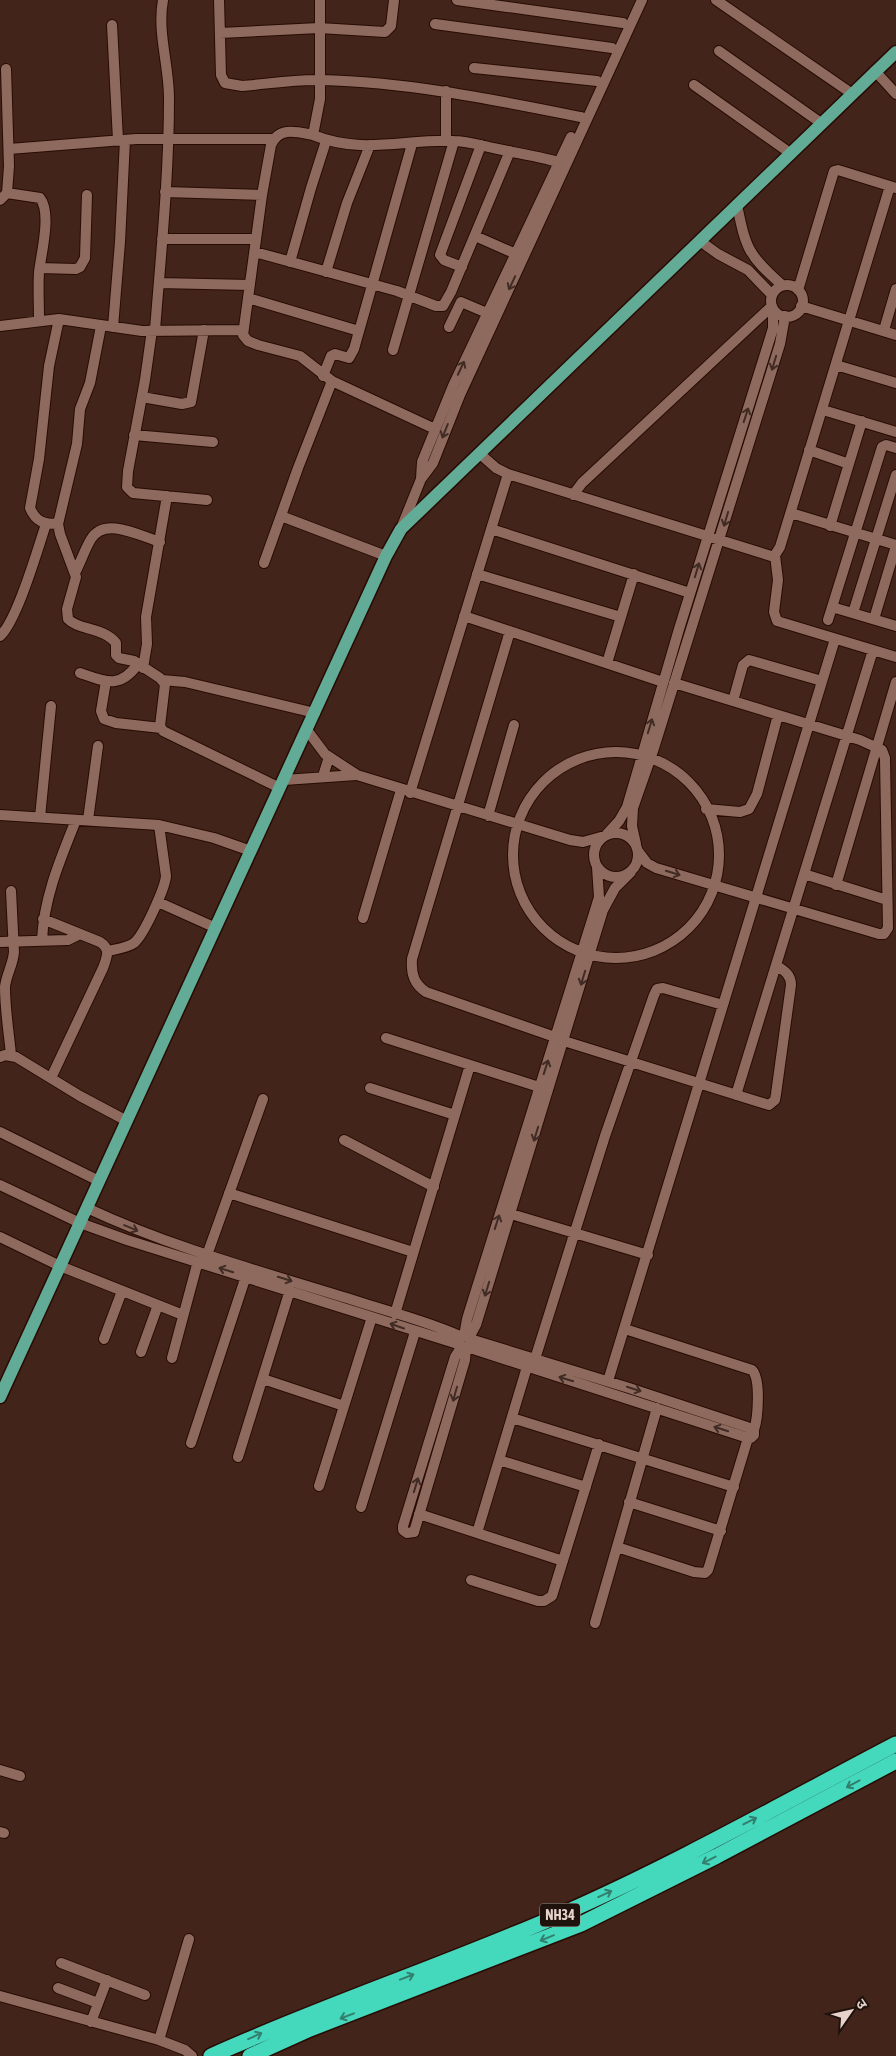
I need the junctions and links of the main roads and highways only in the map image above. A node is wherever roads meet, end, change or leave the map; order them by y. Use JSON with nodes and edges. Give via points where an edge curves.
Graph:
{"nodes":[{"id":1,"x":896,"y":52,"type":"edge"},
{"id":2,"x":4,"y":1377,"type":"edge"},
{"id":3,"x":0,"y":1398,"type":"edge"},
{"id":4,"x":896,"y":1740,"type":"edge"},
{"id":5,"x":896,"y":1744,"type":"edge"},
{"id":6,"x":896,"y":1761,"type":"edge"},
{"id":7,"x":850,"y":1768,"type":"junction"},
{"id":8,"x":211,"y":2056,"type":"edge"},
{"id":9,"x":252,"y":2056,"type":"edge"}],
"edges":[{"from":1,"to":2,"type":"main road","via":[[401,529],[60,1266]]},
{"from":2,"to":3,"type":"main road"},
{"from":4,"to":7,"type":"highway"},
{"from":5,"to":7,"type":"highway","number":"NH34"},
{"from":6,"to":9,"type":"highway","number":"NH34","one_way":true,"via":[[581,1924],[310,2029]]},
{"from":8,"to":7,"type":"highway","number":"NH34","one_way":true,"via":[[278,2026],[562,1914]]}]}
